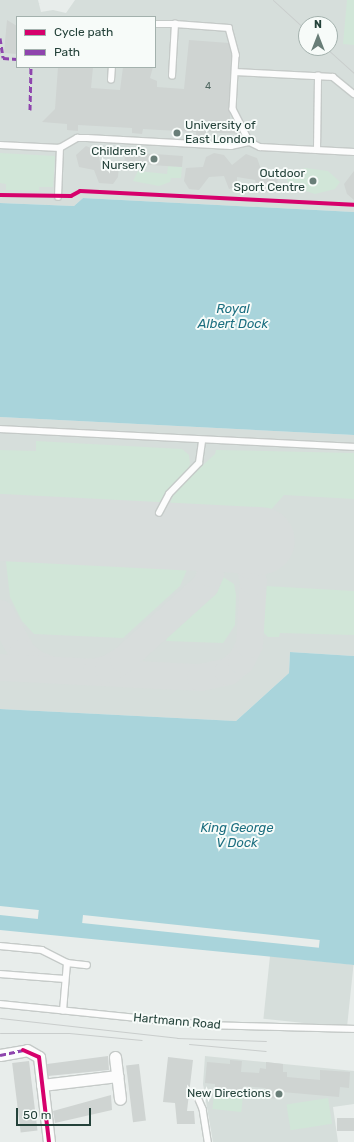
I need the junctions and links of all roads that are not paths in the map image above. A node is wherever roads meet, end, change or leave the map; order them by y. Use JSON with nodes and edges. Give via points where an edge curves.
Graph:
{"nodes":[{"id":1,"x":156,"y":24,"type":"edge"},
{"id":2,"x":175,"y":24,"type":"junction"},
{"id":3,"x":112,"y":68,"type":"edge"},
{"id":4,"x":235,"y":72,"type":"junction"},
{"id":5,"x":172,"y":76,"type":"dead end"},
{"id":6,"x":318,"y":76,"type":"junction"},
{"id":7,"x":111,"y":80,"type":"dead end"},
{"id":8,"x":354,"y":94,"type":"edge"},
{"id":9,"x":250,"y":142,"type":"junction"},
{"id":10,"x":0,"y":145,"type":"edge"},
{"id":11,"x":60,"y":148,"type":"junction"},
{"id":12,"x":317,"y":150,"type":"junction"},
{"id":13,"x":354,"y":152,"type":"edge"},
{"id":14,"x":58,"y":197,"type":"dead end"},
{"id":15,"x":0,"y":430,"type":"edge"},
{"id":16,"x":202,"y":441,"type":"junction"},
{"id":17,"x":354,"y":447,"type":"edge"},
{"id":18,"x":160,"y":513,"type":"dead end"},
{"id":19,"x":0,"y":946,"type":"edge"},
{"id":20,"x":67,"y":963,"type":"junction"},
{"id":21,"x":87,"y":965,"type":"dead end"},
{"id":22,"x":0,"y":974,"type":"edge"},
{"id":23,"x":65,"y":979,"type":"junction"},
{"id":24,"x":0,"y":1004,"type":"edge"},
{"id":25,"x":63,"y":1011,"type":"junction"},
{"id":26,"x":354,"y":1029,"type":"edge"},
{"id":27,"x":0,"y":1055,"type":"edge"},
{"id":28,"x":116,"y":1057,"type":"dead end"},
{"id":29,"x":117,"y":1076,"type":"junction"},
{"id":30,"x":42,"y":1085,"type":"junction"},
{"id":31,"x":197,"y":1095,"type":"dead end"},
{"id":32,"x":120,"y":1099,"type":"dead end"},
{"id":33,"x":49,"y":1142,"type":"edge"},
{"id":34,"x":208,"y":1142,"type":"edge"}],
"edges":[{"from":1,"to":2,"type":"lane"},
{"from":2,"to":4,"type":"lane","via":[[229,28],[234,39]]},
{"from":2,"to":5,"type":"lane"},
{"from":3,"to":7,"type":"lane"},
{"from":4,"to":6,"type":"lane"},
{"from":4,"to":9,"type":"lane","via":[[233,109]]},
{"from":6,"to":8,"type":"lane","via":[[333,77]]},
{"from":6,"to":12,"type":"lane"},
{"from":9,"to":11,"type":"lane","via":[[230,146],[77,138]]},
{"from":9,"to":12,"type":"lane","via":[[260,147]]},
{"from":10,"to":11,"type":"lane"},
{"from":11,"to":14,"type":"lane"},
{"from":12,"to":13,"type":"lane"},
{"from":15,"to":16,"type":"lane"},
{"from":16,"to":17,"type":"lane"},
{"from":16,"to":18,"type":"lane","via":[[199,463],[169,494]]},
{"from":19,"to":20,"type":"lane","via":[[42,950]]},
{"from":20,"to":21,"type":"lane"},
{"from":20,"to":23,"type":"lane"},
{"from":22,"to":23,"type":"lane"},
{"from":23,"to":25,"type":"lane"},
{"from":24,"to":25,"type":"lane","name":"Hartmann Road"},
{"from":25,"to":26,"type":"lane","name":"Hartmann Road","via":[[206,1025]]},
{"from":27,"to":30,"type":"street","via":[[23,1050],[39,1057]]},
{"from":28,"to":29,"type":"street"},
{"from":29,"to":30,"type":"street"},
{"from":29,"to":32,"type":"street"},
{"from":30,"to":33,"type":"street"},
{"from":31,"to":34,"type":"lane","via":[[203,1109]]}]}
